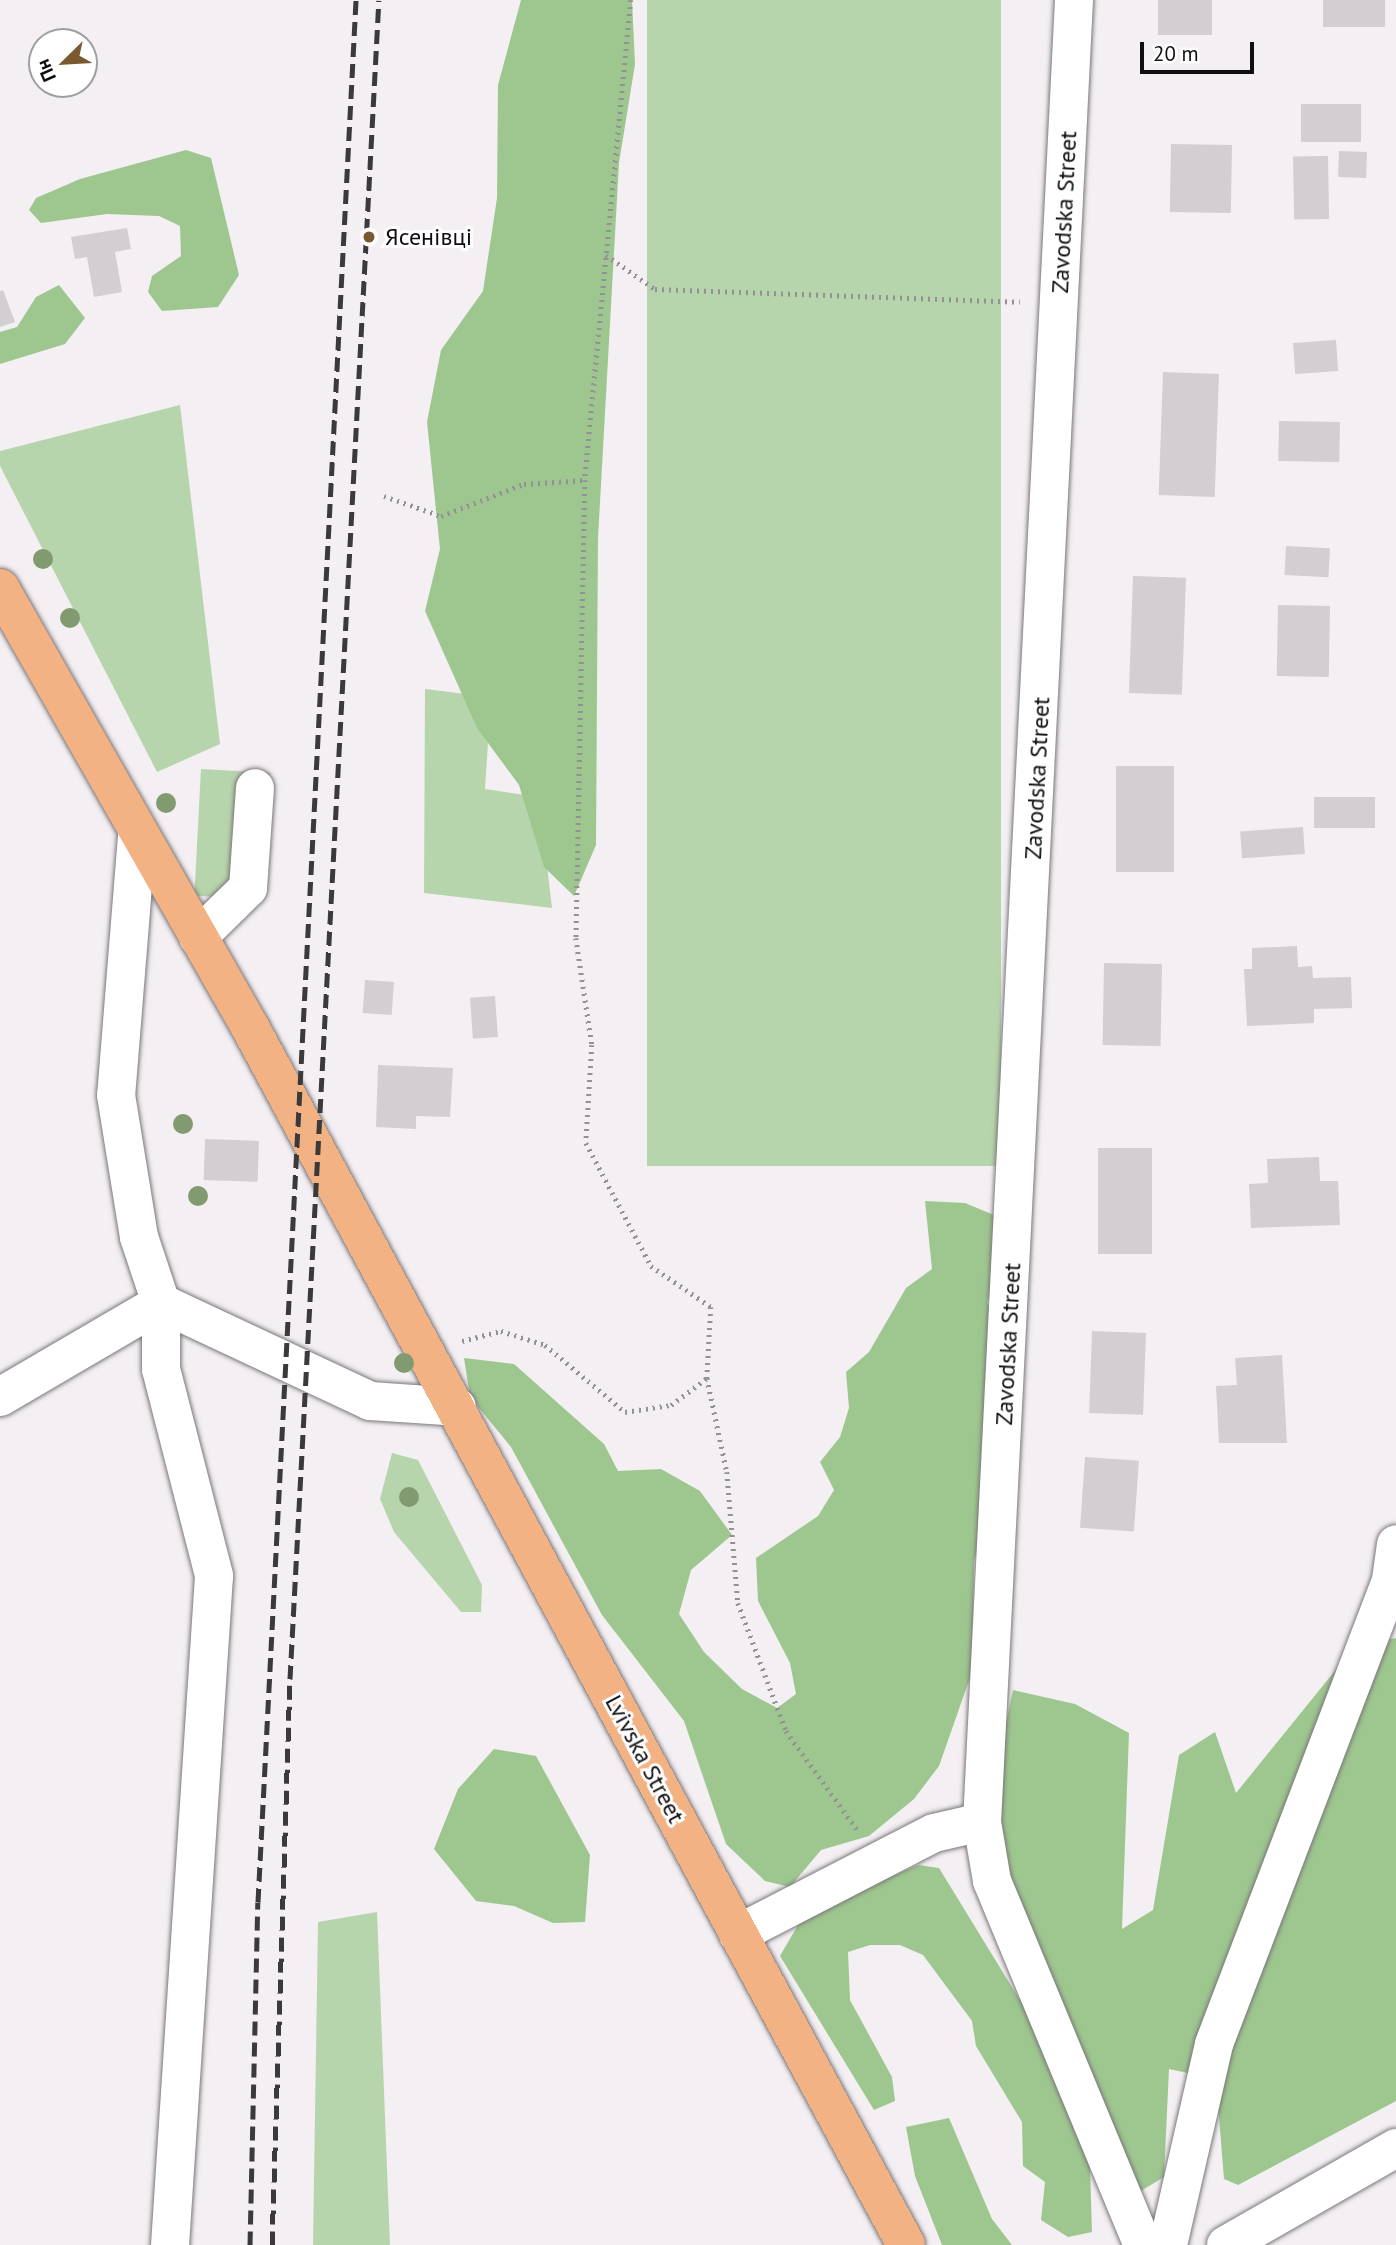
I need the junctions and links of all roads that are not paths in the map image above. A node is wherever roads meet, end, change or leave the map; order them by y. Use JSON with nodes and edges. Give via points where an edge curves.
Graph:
{"nodes":[{"id":1,"x":1074,"y":0,"type":"edge"},
{"id":2,"x":0,"y":588,"type":"edge"},
{"id":3,"x":255,"y":788,"type":"dead end"},
{"id":4,"x":137,"y":836,"type":"junction"},
{"id":5,"x":198,"y":937,"type":"junction"},
{"id":6,"x":162,"y":1303,"type":"junction"},
{"id":7,"x":0,"y":1397,"type":"edge"},
{"id":8,"x":457,"y":1407,"type":"junction"},
{"id":9,"x":1396,"y":1544,"type":"edge"},
{"id":10,"x":982,"y":1822,"type":"junction"},
{"id":11,"x":738,"y":1934,"type":"junction"},
{"id":12,"x":1396,"y":2148,"type":"edge"},
{"id":13,"x":170,"y":2245,"type":"edge"},
{"id":14,"x":906,"y":2245,"type":"edge"},
{"id":15,"x":1143,"y":2245,"type":"edge"},
{"id":16,"x":1168,"y":2245,"type":"edge"},
{"id":17,"x":1226,"y":2245,"type":"edge"}],
"edges":[{"from":1,"to":10,"type":"street","name":"Zavodska Street"},
{"from":2,"to":4,"type":"highway","name":"Lvivska Street"},
{"from":3,"to":5,"type":"street","via":[[248,888]]},
{"from":4,"to":5,"type":"highway","name":"Lvivska Street"},
{"from":4,"to":6,"type":"street","via":[[116,1095],[139,1237]]},
{"from":5,"to":8,"type":"highway","name":"Lvivska Street"},
{"from":6,"to":7,"type":"street"},
{"from":6,"to":8,"type":"street","via":[[370,1401]]},
{"from":6,"to":13,"type":"street","via":[[161,1368],[214,1576]]},
{"from":8,"to":11,"type":"highway","name":"Lvivska Street"},
{"from":9,"to":16,"type":"street","via":[[1391,1580],[1214,2044]]},
{"from":10,"to":11,"type":"street","via":[[934,1833]]},
{"from":10,"to":15,"type":"street","name":"Zavodska Street","via":[[992,1881]]},
{"from":11,"to":14,"type":"highway","name":"Lvivska Street"},
{"from":12,"to":17,"type":"street"}]}
